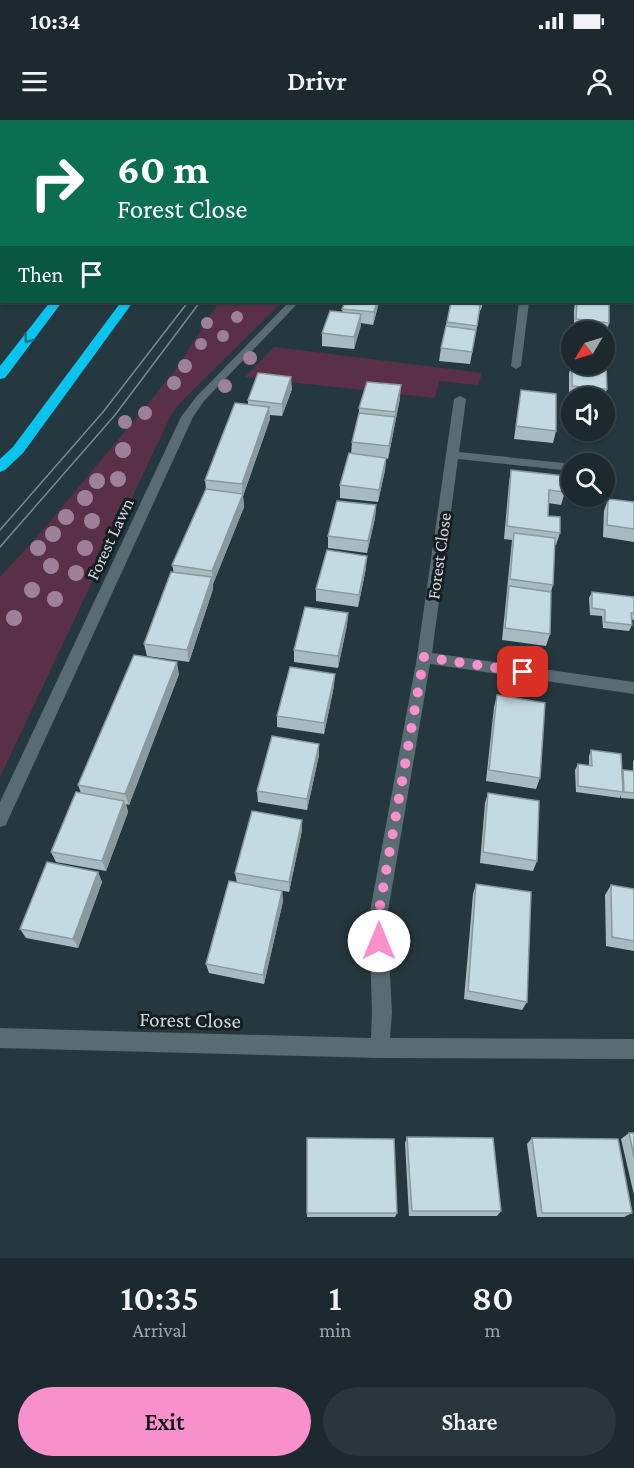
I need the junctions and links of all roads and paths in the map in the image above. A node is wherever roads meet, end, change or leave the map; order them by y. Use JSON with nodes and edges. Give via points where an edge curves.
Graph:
{"nodes":[{"id":1,"x":55,"y":303,"type":"edge"},
{"id":2,"x":126,"y":303,"type":"edge"},
{"id":3,"x":138,"y":303,"type":"edge"},
{"id":4,"x":293,"y":303,"type":"edge"},
{"id":5,"x":524,"y":303,"type":"edge"},
{"id":6,"x":516,"y":366,"type":"dead end"},
{"id":7,"x":0,"y":375,"type":"edge"},
{"id":8,"x":460,"y":399,"type":"dead end"},
{"id":9,"x":18,"y":450,"type":"junction"},
{"id":10,"x":453,"y":455,"type":"junction"},
{"id":11,"x":561,"y":466,"type":"edge"},
{"id":12,"x":0,"y":468,"type":"edge"},
{"id":13,"x":424,"y":657,"type":"junction"},
{"id":14,"x":634,"y":688,"type":"edge"},
{"id":15,"x":0,"y":820,"type":"edge"},
{"id":16,"x":0,"y":1038,"type":"edge"},
{"id":17,"x":380,"y":1048,"type":"junction"},
{"id":18,"x":634,"y":1049,"type":"edge"}],
"edges":[{"from":1,"to":7,"type":"highway","one_way":true},
{"from":2,"to":9,"type":"highway"},
{"from":3,"to":9,"type":"highway","via":[[112,342]]},
{"from":4,"to":15,"type":"street","name":"Forest Lawn","via":[[187,417]]},
{"from":5,"to":6,"type":"street"},
{"from":8,"to":10,"type":"street","name":"Forest Close"},
{"from":9,"to":12,"type":"highway"},
{"from":10,"to":11,"type":"street"},
{"from":10,"to":13,"type":"street","name":"Forest Close"},
{"from":13,"to":14,"type":"street"},
{"from":13,"to":17,"type":"street","name":"Forest Close","via":[[378,917]]},
{"from":16,"to":17,"type":"street","name":"Forest Close"},
{"from":17,"to":18,"type":"street","name":"Forest Close"}]}
